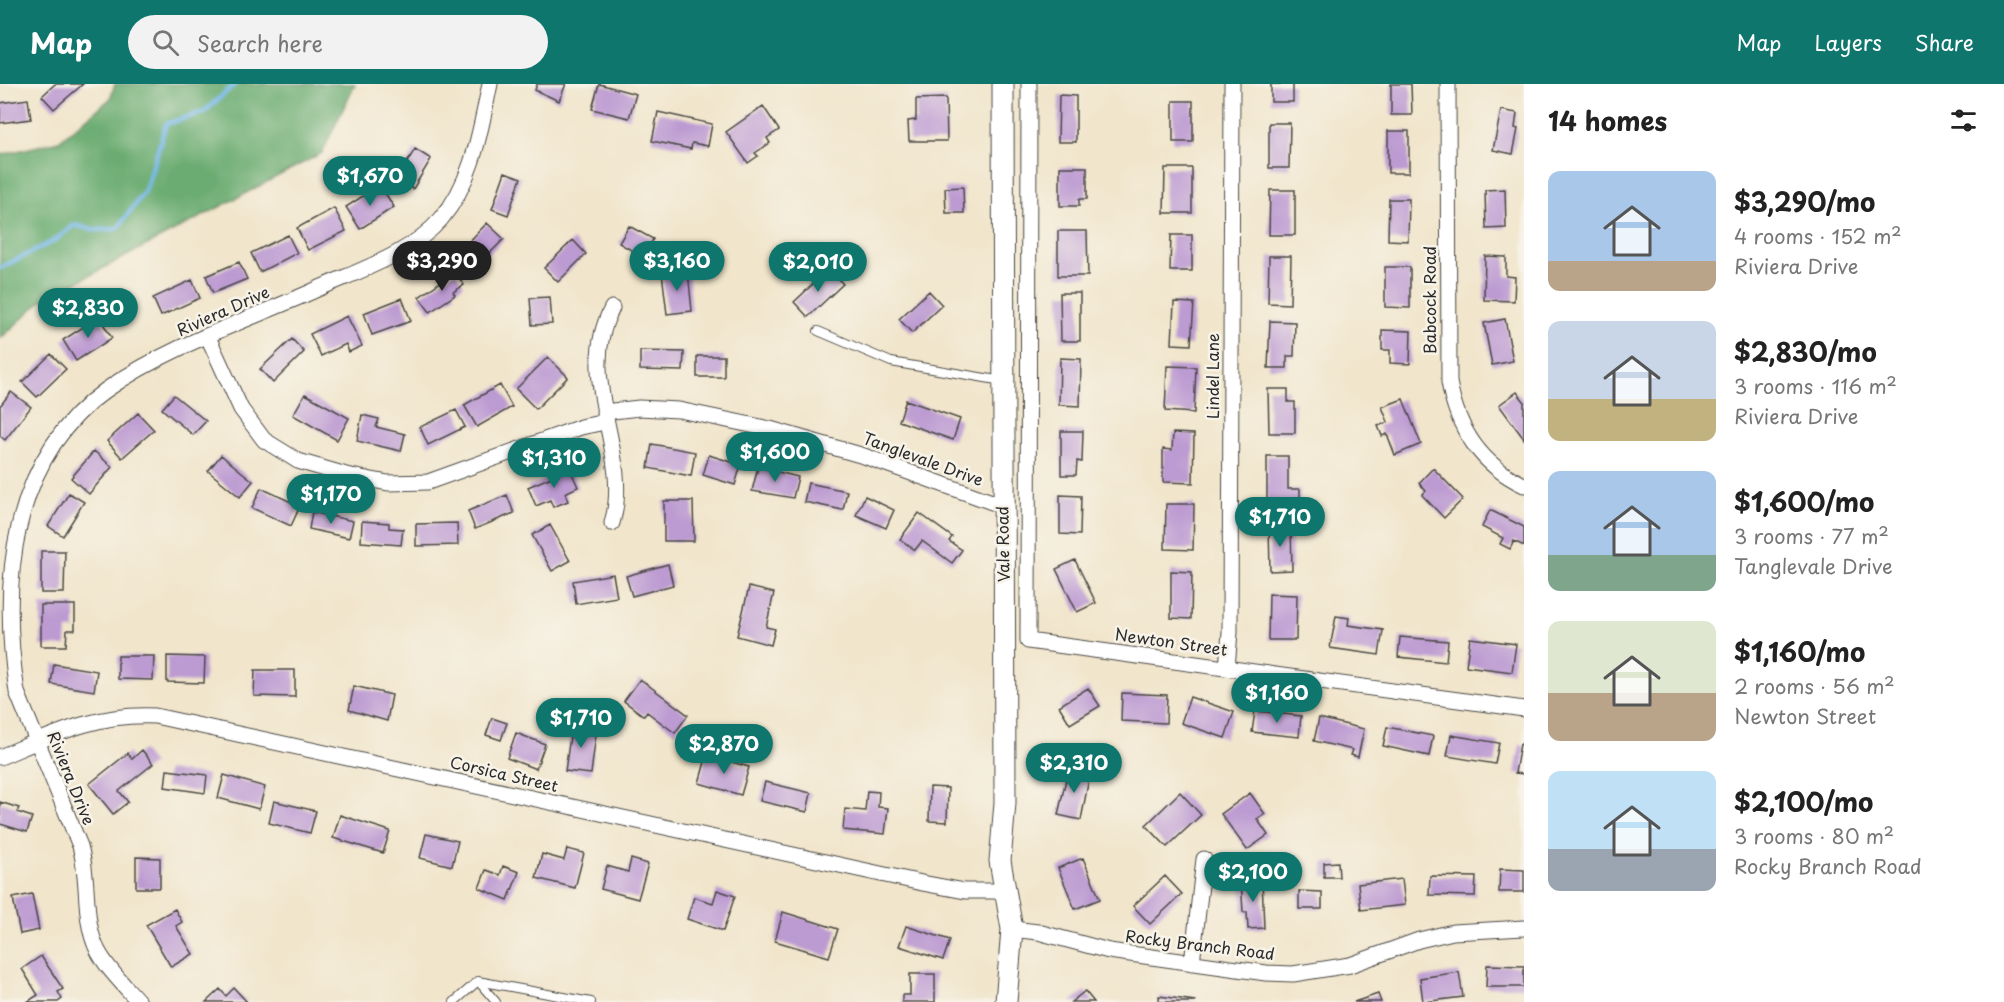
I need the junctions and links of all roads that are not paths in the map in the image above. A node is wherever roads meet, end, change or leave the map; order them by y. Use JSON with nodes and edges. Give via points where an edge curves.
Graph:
{"nodes":[{"id":1,"x":490,"y":84,"type":"edge"},
{"id":2,"x":1003,"y":84,"type":"edge"},
{"id":3,"x":1029,"y":84,"type":"edge"},
{"id":4,"x":1232,"y":84,"type":"edge"},
{"id":5,"x":1448,"y":84,"type":"edge"},
{"id":6,"x":612,"y":308,"type":"dead end"},
{"id":7,"x":818,"y":331,"type":"dead end"},
{"id":8,"x":208,"y":337,"type":"junction"},
{"id":9,"x":1003,"y":381,"type":"junction"},
{"id":10,"x":605,"y":417,"type":"junction"},
{"id":11,"x":1524,"y":485,"type":"edge"},
{"id":12,"x":1003,"y":506,"type":"junction"},
{"id":13,"x":612,"y":523,"type":"dead end"},
{"id":14,"x":1004,"y":629,"type":"junction"},
{"id":15,"x":1028,"y":641,"type":"junction"},
{"id":16,"x":1004,"y":652,"type":"junction"},
{"id":17,"x":1227,"y":668,"type":"junction"},
{"id":18,"x":1524,"y":709,"type":"edge"},
{"id":19,"x":37,"y":742,"type":"junction"},
{"id":20,"x":0,"y":757,"type":"edge"},
{"id":21,"x":1204,"y":859,"type":"dead end"},
{"id":22,"x":1004,"y":891,"type":"junction"},
{"id":23,"x":1524,"y":928,"type":"edge"},
{"id":24,"x":1012,"y":929,"type":"junction"},
{"id":25,"x":1192,"y":963,"type":"junction"},
{"id":26,"x":478,"y":981,"type":"junction"},
{"id":27,"x":547,"y":993,"type":"junction"},
{"id":28,"x":139,"y":1002,"type":"edge"},
{"id":29,"x":454,"y":1002,"type":"edge"},
{"id":30,"x":496,"y":1002,"type":"edge"},
{"id":31,"x":555,"y":1002,"type":"edge"},
{"id":32,"x":591,"y":1002,"type":"edge"},
{"id":33,"x":1006,"y":1002,"type":"edge"}],
"edges":[{"from":1,"to":8,"type":"street","name":"Riviera Drive","via":[[465,181],[453,202],[424,234],[372,264]]},
{"from":2,"to":9,"type":"main road","name":"Vale Road"},
{"from":3,"to":15,"type":"street"},
{"from":4,"to":17,"type":"street","name":"Lindel Lane"},
{"from":5,"to":11,"type":"street","name":"Babcock Road","via":[[1451,392],[1460,422],[1481,454],[1495,468]]},
{"from":6,"to":10,"type":"street","via":[[604,322],[599,351]]},
{"from":7,"to":9,"type":"lane","via":[[891,362]]},
{"from":8,"to":10,"type":"street","name":"Tanglevale Drive","via":[[241,409],[264,440],[298,462],[346,475],[388,483],[428,482]]},
{"from":8,"to":19,"type":"street","name":"Riviera Drive","via":[[105,391],[60,435],[28,487],[8,543],[1,605],[9,666]]},
{"from":9,"to":12,"type":"main road","name":"Vale Road"},
{"from":10,"to":12,"type":"street","name":"Tanglevale Drive","via":[[639,408],[680,410],[770,429],[864,456]]},
{"from":10,"to":13,"type":"street","via":[[619,489]]},
{"from":12,"to":14,"type":"main road","name":"Vale Road"},
{"from":14,"to":15,"type":"street","name":"Newton Street"},
{"from":14,"to":16,"type":"main road","name":"Vale Road"},
{"from":15,"to":16,"type":"street"},
{"from":15,"to":17,"type":"street","name":"Newton Street"},
{"from":16,"to":22,"type":"main road","name":"Vale Road","via":[[1005,803],[1000,861]]},
{"from":17,"to":18,"type":"street","name":"Newton Street"},
{"from":19,"to":20,"type":"street","name":"Corsica Street"},
{"from":19,"to":22,"type":"street","name":"Corsica Street","via":[[106,718],[155,716],[922,884],[964,891]]},
{"from":19,"to":28,"type":"street","name":"Riviera Drive","via":[[86,863],[89,919],[98,951]]},
{"from":21,"to":25,"type":"street"},
{"from":22,"to":24,"type":"main road","name":"Vale Road"},
{"from":23,"to":25,"type":"street","name":"Rocky Branch Road","via":[[1453,932],[1323,971],[1266,974]]},
{"from":24,"to":25,"type":"street","name":"Rocky Branch Road","via":[[1109,951]]},
{"from":24,"to":33,"type":"main road","name":"Vale Road"},
{"from":26,"to":27,"type":"lane"},
{"from":26,"to":29,"type":"lane"},
{"from":26,"to":30,"type":"lane"},
{"from":27,"to":31,"type":"lane"},
{"from":27,"to":32,"type":"lane"}]}
